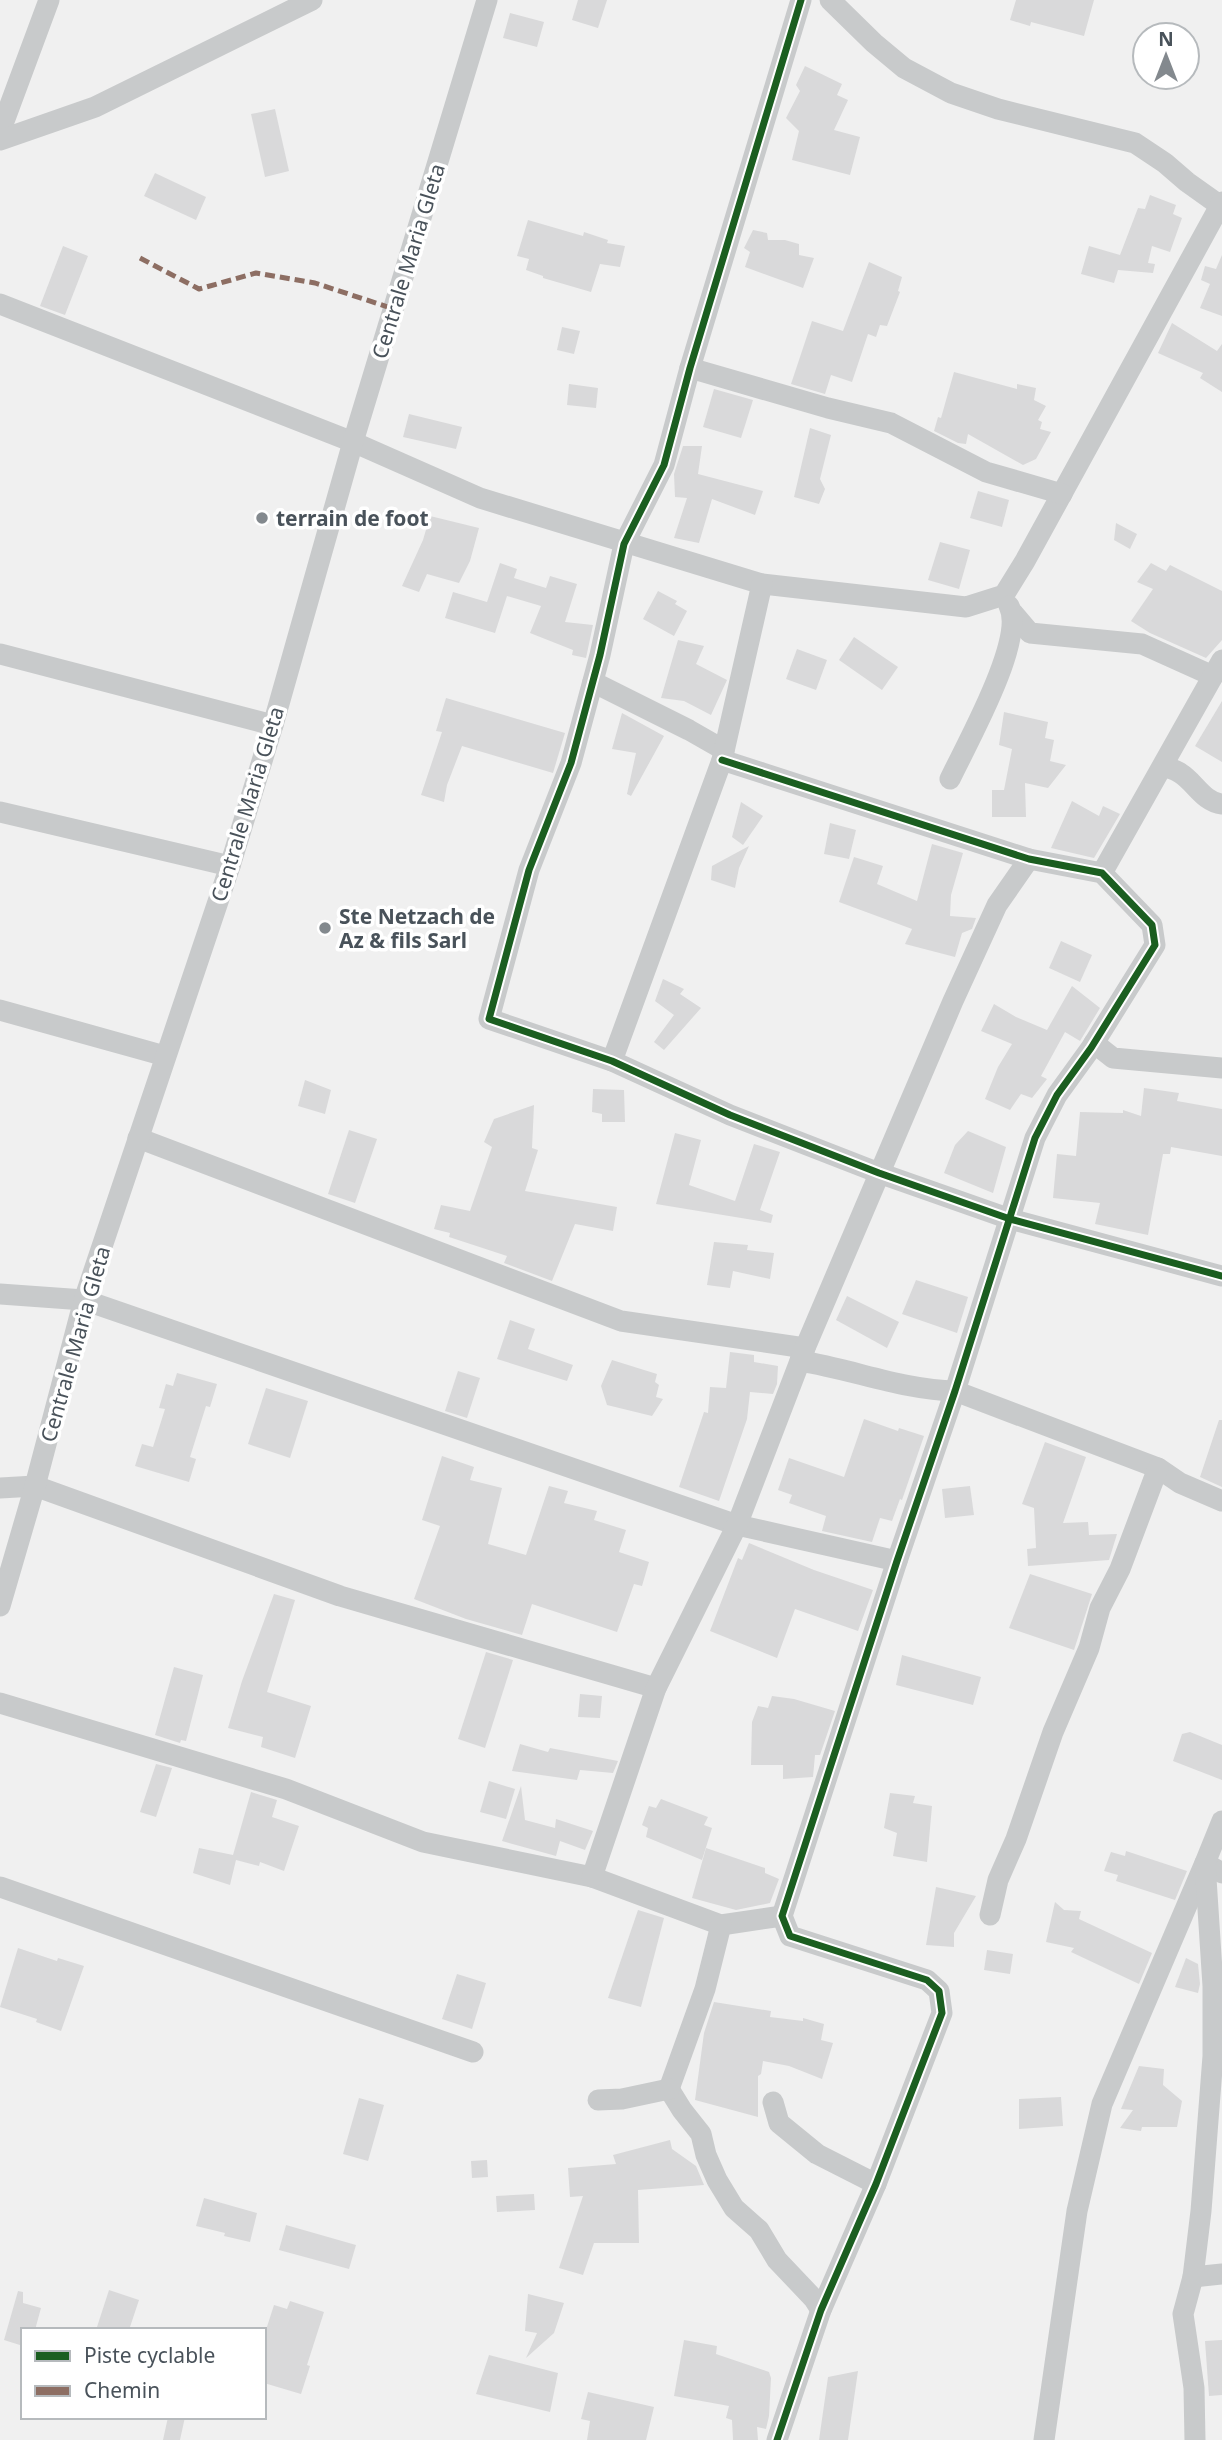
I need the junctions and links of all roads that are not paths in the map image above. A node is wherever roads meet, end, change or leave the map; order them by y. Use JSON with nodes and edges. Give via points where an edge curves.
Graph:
{"nodes":[{"id":1,"x":49,"y":0,"type":"edge"},
{"id":2,"x":312,"y":0,"type":"edge"},
{"id":3,"x":488,"y":0,"type":"edge"},
{"id":4,"x":802,"y":0,"type":"edge"},
{"id":5,"x":830,"y":0,"type":"edge"},
{"id":6,"x":0,"y":132,"type":"edge"},
{"id":7,"x":0,"y":140,"type":"edge"},
{"id":8,"x":1221,"y":205,"type":"edge"},
{"id":9,"x":0,"y":304,"type":"edge"},
{"id":10,"x":690,"y":368,"type":"junction"},
{"id":11,"x":353,"y":442,"type":"junction"},
{"id":12,"x":1062,"y":494,"type":"junction"},
{"id":13,"x":624,"y":544,"type":"junction"},
{"id":14,"x":762,"y":584,"type":"junction"},
{"id":15,"x":1008,"y":604,"type":"junction"},
{"id":16,"x":0,"y":654,"type":"edge"},
{"id":17,"x":1218,"y":668,"type":"edge"},
{"id":18,"x":593,"y":682,"type":"junction"},
{"id":19,"x":272,"y":725,"type":"junction"},
{"id":20,"x":723,"y":755,"type":"junction"},
{"id":21,"x":1164,"y":766,"type":"junction"},
{"id":22,"x":950,"y":779,"type":"dead end"},
{"id":23,"x":1222,"y":804,"type":"edge"},
{"id":24,"x":0,"y":812,"type":"edge"},
{"id":25,"x":1029,"y":859,"type":"junction"},
{"id":26,"x":230,"y":866,"type":"junction"},
{"id":27,"x":1102,"y":873,"type":"junction"},
{"id":28,"x":0,"y":1010,"type":"edge"},
{"id":29,"x":1094,"y":1043,"type":"junction"},
{"id":30,"x":165,"y":1056,"type":"junction"},
{"id":31,"x":612,"y":1062,"type":"junction"},
{"id":32,"x":1222,"y":1068,"type":"edge"},
{"id":33,"x":138,"y":1138,"type":"junction"},
{"id":34,"x":878,"y":1173,"type":"junction"},
{"id":35,"x":1010,"y":1219,"type":"junction"},
{"id":36,"x":1222,"y":1276,"type":"edge"},
{"id":37,"x":0,"y":1294,"type":"edge"},
{"id":38,"x":84,"y":1300,"type":"junction"},
{"id":39,"x":803,"y":1354,"type":"junction"},
{"id":40,"x":956,"y":1391,"type":"junction"},
{"id":41,"x":1158,"y":1468,"type":"junction"},
{"id":42,"x":36,"y":1486,"type":"junction"},
{"id":43,"x":0,"y":1488,"type":"edge"},
{"id":44,"x":1222,"y":1502,"type":"edge"},
{"id":45,"x":737,"y":1525,"type":"junction"},
{"id":46,"x":897,"y":1560,"type":"junction"},
{"id":47,"x":0,"y":1606,"type":"edge"},
{"id":48,"x":656,"y":1688,"type":"junction"},
{"id":49,"x":0,"y":1703,"type":"edge"},
{"id":50,"x":1222,"y":1821,"type":"edge"},
{"id":51,"x":1213,"y":1868,"type":"edge"},
{"id":52,"x":592,"y":1877,"type":"junction"},
{"id":53,"x":0,"y":1887,"type":"edge"},
{"id":54,"x":990,"y":1915,"type":"dead end"},
{"id":55,"x":782,"y":1916,"type":"junction"},
{"id":56,"x":721,"y":1924,"type":"junction"},
{"id":57,"x":473,"y":2052,"type":"dead end"},
{"id":58,"x":1216,"y":2088,"type":"edge"},
{"id":59,"x":669,"y":2089,"type":"junction"},
{"id":60,"x":598,"y":2099,"type":"dead end"},
{"id":61,"x":773,"y":2102,"type":"dead end"},
{"id":62,"x":876,"y":2185,"type":"junction"},
{"id":63,"x":1222,"y":2274,"type":"edge"},
{"id":64,"x":1192,"y":2277,"type":"junction"},
{"id":65,"x":821,"y":2310,"type":"junction"},
{"id":66,"x":777,"y":2440,"type":"edge"},
{"id":67,"x":1044,"y":2440,"type":"edge"},
{"id":68,"x":1195,"y":2440,"type":"edge"}],
"edges":[{"from":1,"to":6,"type":"street"},
{"from":2,"to":7,"type":"street","via":[[95,107]]},
{"from":3,"to":11,"type":"street","name":"Centrale Maria Gleta"},
{"from":4,"to":10,"type":"street"},
{"from":5,"to":8,"type":"street","via":[[904,68],[951,93],[1135,143]]},
{"from":8,"to":12,"type":"street"},
{"from":9,"to":11,"type":"street"},
{"from":10,"to":12,"type":"street","via":[[891,423],[986,472]]},
{"from":10,"to":13,"type":"street","via":[[664,465]]},
{"from":11,"to":13,"type":"street","via":[[480,498]]},
{"from":11,"to":19,"type":"street","name":"Centrale Maria Gleta"},
{"from":12,"to":15,"type":"street","via":[[1025,561]]},
{"from":13,"to":14,"type":"street"},
{"from":13,"to":18,"type":"street"},
{"from":14,"to":15,"type":"street","via":[[966,607]]},
{"from":14,"to":20,"type":"street"},
{"from":15,"to":17,"type":"street","via":[[1030,633],[1142,644]]},
{"from":15,"to":22,"type":"street","via":[[1012,637],[994,687]]},
{"from":16,"to":19,"type":"street"},
{"from":17,"to":21,"type":"street"},
{"from":18,"to":20,"type":"street","via":[[689,730]]},
{"from":18,"to":31,"type":"street","via":[[571,763],[529,870],[489,1019]]},
{"from":19,"to":26,"type":"street","name":"Centrale Maria Gleta"},
{"from":20,"to":25,"type":"street"},
{"from":20,"to":31,"type":"street"},
{"from":21,"to":23,"type":"street","via":[[1182,773],[1200,793]]},
{"from":21,"to":27,"type":"street"},
{"from":24,"to":26,"type":"street"},
{"from":25,"to":27,"type":"street"},
{"from":25,"to":34,"type":"street","via":[[996,905]]},
{"from":26,"to":30,"type":"street","name":"Centrale Maria Gleta"},
{"from":27,"to":29,"type":"street","via":[[1153,925],[1155,945]]},
{"from":28,"to":30,"type":"street"},
{"from":29,"to":32,"type":"street","via":[[1113,1058]]},
{"from":29,"to":35,"type":"street","via":[[1035,1138]]},
{"from":30,"to":33,"type":"street","name":"Centrale Maria Gleta"},
{"from":31,"to":34,"type":"street"},
{"from":33,"to":38,"type":"street","name":"Centrale Maria Gleta"},
{"from":33,"to":39,"type":"street","via":[[621,1321]]},
{"from":34,"to":35,"type":"street"},
{"from":34,"to":39,"type":"street"},
{"from":35,"to":36,"type":"street"},
{"from":35,"to":40,"type":"street"},
{"from":37,"to":38,"type":"street"},
{"from":38,"to":42,"type":"street","name":"Centrale Maria Gleta"},
{"from":38,"to":45,"type":"street"},
{"from":39,"to":40,"type":"street","via":[[926,1391]]},
{"from":39,"to":45,"type":"street"},
{"from":40,"to":41,"type":"street"},
{"from":40,"to":46,"type":"street"},
{"from":41,"to":44,"type":"street"},
{"from":41,"to":54,"type":"street","via":[[1053,1732],[998,1880]]},
{"from":42,"to":43,"type":"street"},
{"from":42,"to":47,"type":"street","name":"Centrale Maria Gleta"},
{"from":42,"to":48,"type":"street","via":[[340,1596]]},
{"from":45,"to":46,"type":"street"},
{"from":45,"to":48,"type":"street"},
{"from":46,"to":55,"type":"street"},
{"from":48,"to":52,"type":"street"},
{"from":49,"to":52,"type":"street","via":[[286,1790],[423,1842]]},
{"from":50,"to":51,"type":"street"},
{"from":51,"to":58,"type":"street"},
{"from":51,"to":67,"type":"street","via":[[1102,2104],[1077,2211]]},
{"from":52,"to":56,"type":"street"},
{"from":53,"to":57,"type":"street"},
{"from":55,"to":56,"type":"street"},
{"from":55,"to":62,"type":"street","via":[[790,1936],[927,1980],[939,1991],[942,2013]]},
{"from":56,"to":59,"type":"street","via":[[705,1989]]},
{"from":58,"to":64,"type":"street"},
{"from":59,"to":60,"type":"street"},
{"from":59,"to":65,"type":"street","via":[[701,2134],[717,2180],[734,2208],[759,2230],[776,2260]]},
{"from":61,"to":62,"type":"street","via":[[779,2123],[817,2154]]},
{"from":62,"to":65,"type":"street"},
{"from":63,"to":64,"type":"street"},
{"from":64,"to":68,"type":"street","via":[[1183,2314],[1194,2388]]},
{"from":65,"to":66,"type":"street"}]}
